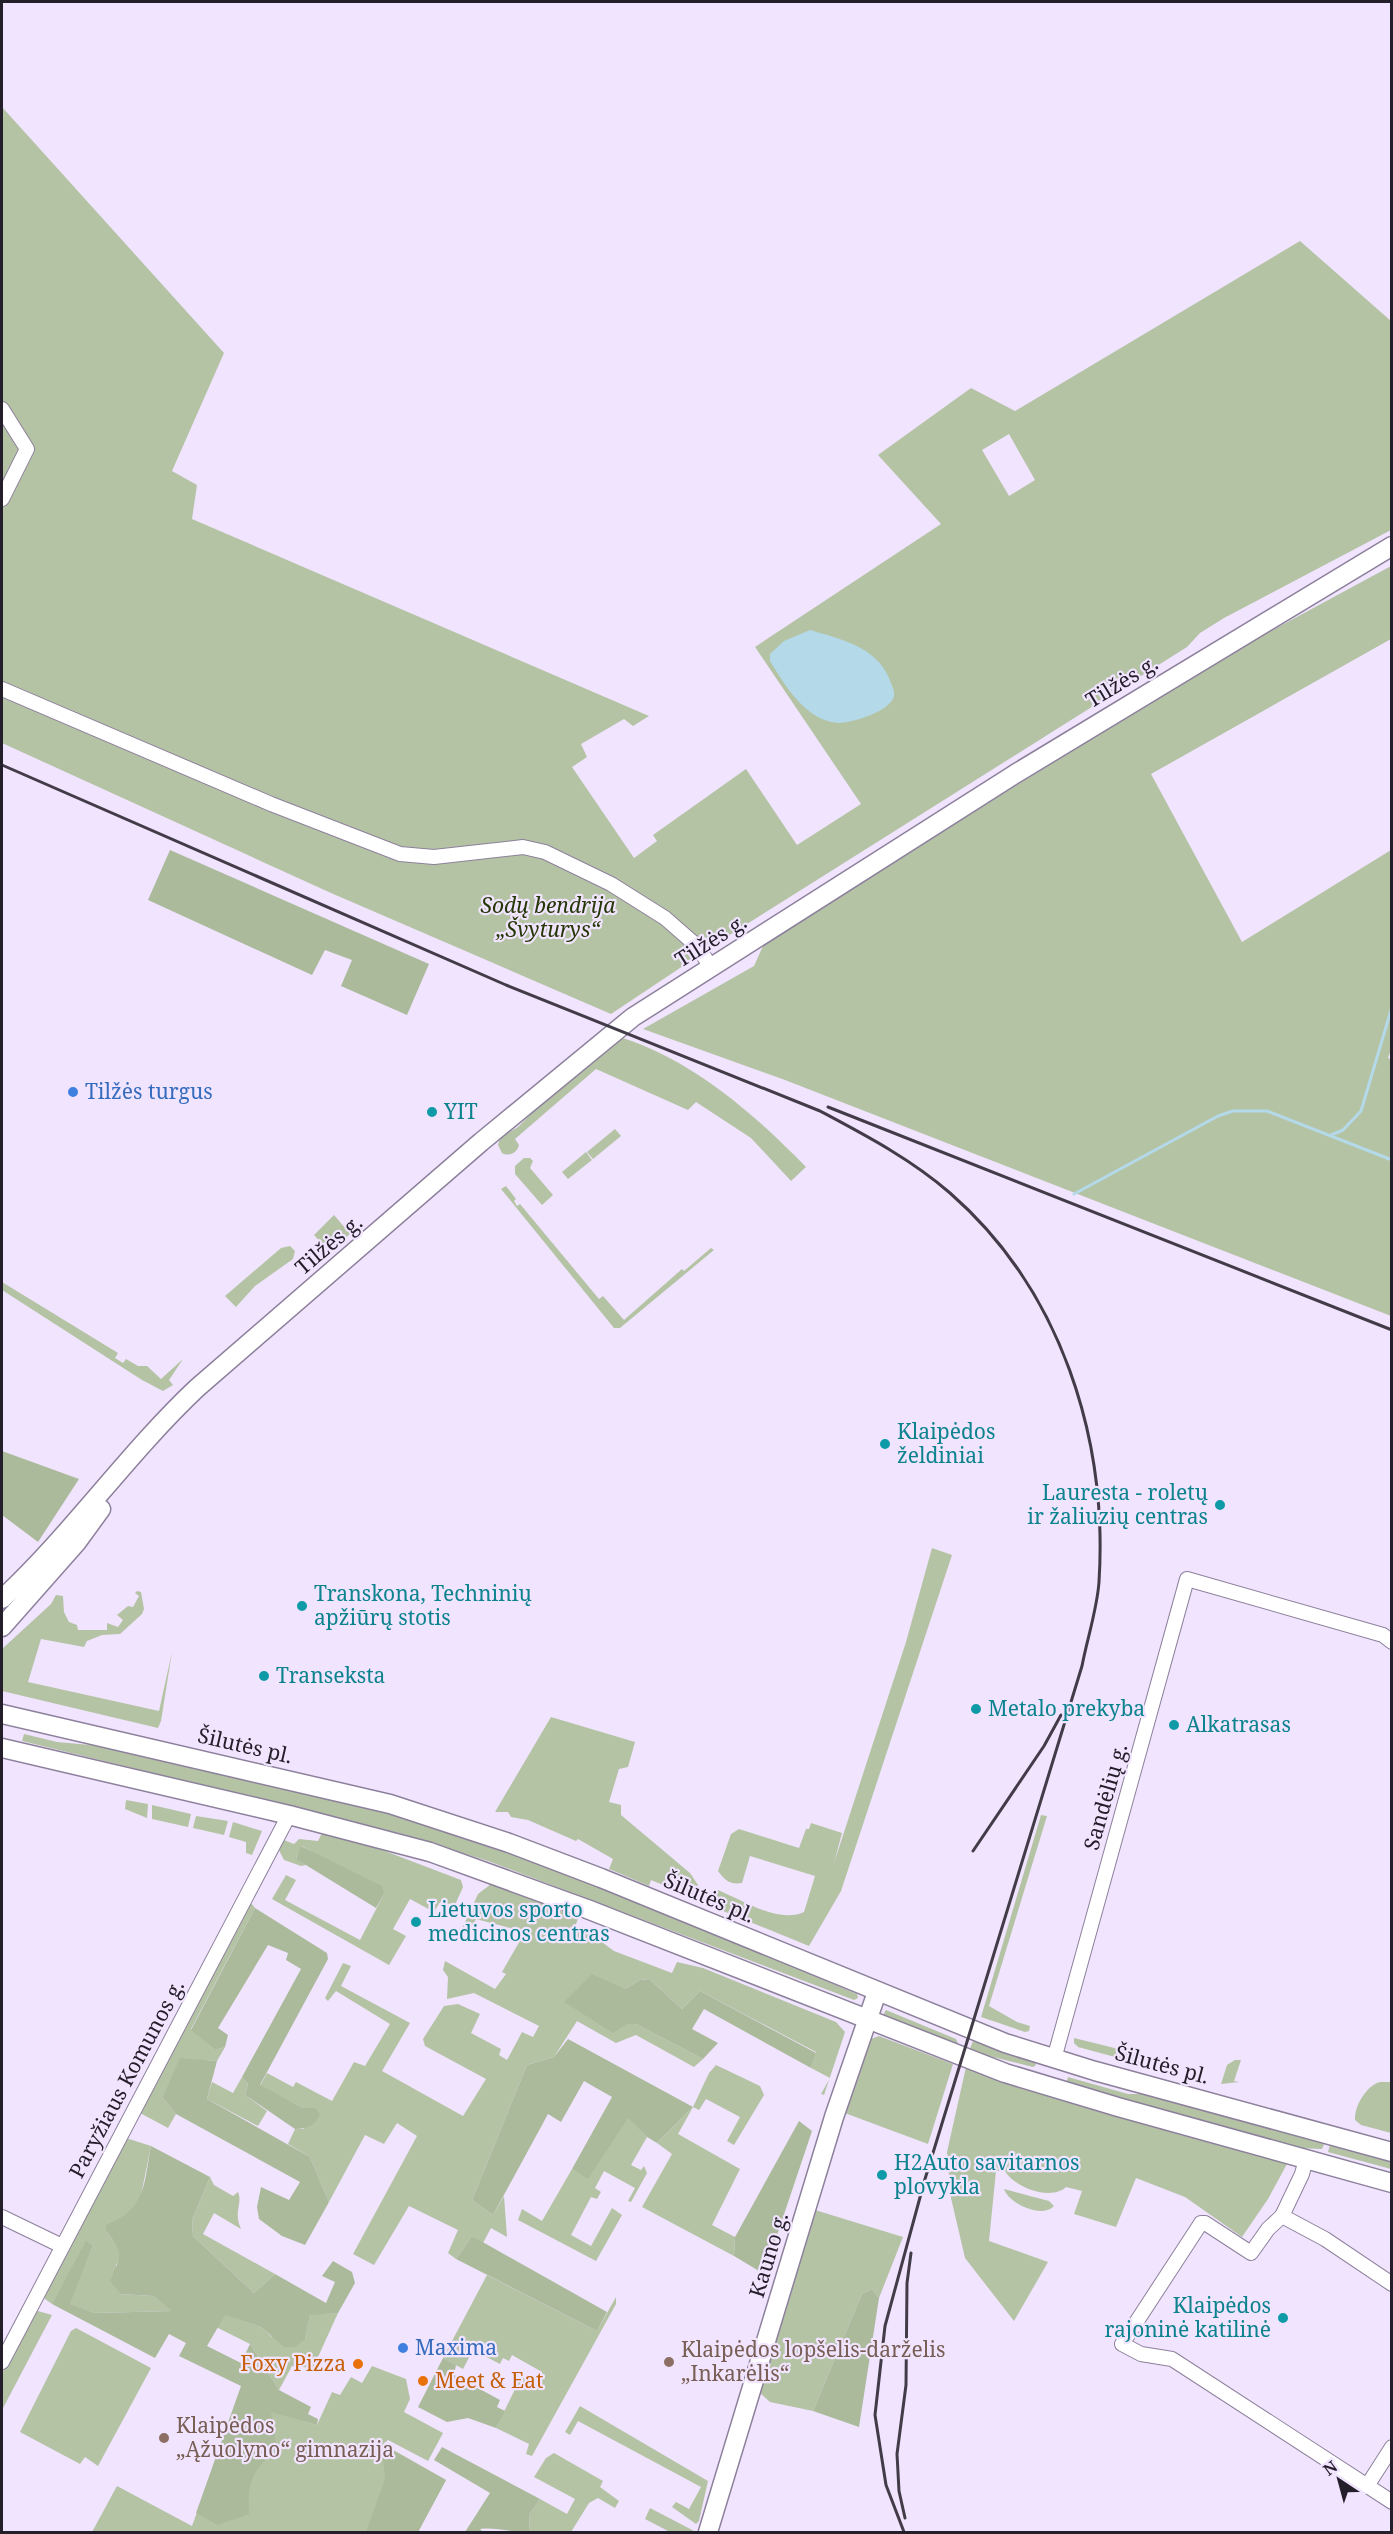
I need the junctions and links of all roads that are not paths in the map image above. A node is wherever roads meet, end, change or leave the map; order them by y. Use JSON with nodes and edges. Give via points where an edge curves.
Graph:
{"nodes":[{"id":1,"x":2,"y":409,"type":"edge"},
{"id":2,"x":2,"y":499,"type":"edge"},
{"id":3,"x":1392,"y":546,"type":"edge"},
{"id":4,"x":2,"y":689,"type":"edge"},
{"id":5,"x":711,"y":967,"type":"junction"},
{"id":6,"x":124,"y":1467,"type":"junction"},
{"id":7,"x":2,"y":1599,"type":"edge"},
{"id":8,"x":2,"y":1627,"type":"edge"},
{"id":9,"x":1392,"y":1642,"type":"edge"},
{"id":10,"x":2,"y":1714,"type":"edge"},
{"id":11,"x":2,"y":1748,"type":"edge"},
{"id":12,"x":289,"y":1815,"type":"junction"},
{"id":13,"x":877,"y":1992,"type":"junction"},
{"id":14,"x":866,"y":2019,"type":"junction"},
{"id":15,"x":1054,"y":2059,"type":"junction"},
{"id":16,"x":1045,"y":2085,"type":"junction"},
{"id":17,"x":1392,"y":2152,"type":"edge"},
{"id":18,"x":1306,"y":2159,"type":"junction"},
{"id":19,"x":1392,"y":2183,"type":"edge"},
{"id":20,"x":1282,"y":2216,"type":"junction"},
{"id":21,"x":2,"y":2217,"type":"edge"},
{"id":22,"x":63,"y":2246,"type":"junction"},
{"id":23,"x":1392,"y":2284,"type":"edge"},
{"id":24,"x":2,"y":2362,"type":"edge"},
{"id":25,"x":1392,"y":2448,"type":"edge"},
{"id":26,"x":1367,"y":2486,"type":"junction"},
{"id":27,"x":1392,"y":2502,"type":"edge"},
{"id":28,"x":708,"y":2532,"type":"edge"}],
"edges":[{"from":1,"to":2,"type":"street","via":[[27,449]]},
{"from":3,"to":5,"type":"main road","name":"Tilžės g.","via":[[1015,774]]},
{"from":4,"to":5,"type":"street","via":[[271,804],[400,854],[434,857],[523,848],[544,852],[611,884],[665,918],[697,946]]},
{"from":5,"to":6,"type":"main road","name":"Tilžės g.","via":[[621,1026],[481,1142],[204,1381],[167,1416]]},
{"from":6,"to":7,"type":"main road","name":"Tilžės g."},
{"from":6,"to":8,"type":"main road","name":"Tilžės g.","via":[[102,1509],[77,1542]]},
{"from":9,"to":15,"type":"street","name":"Sandėlių g.","via":[[1383,1635],[1187,1579]]},
{"from":10,"to":13,"type":"main road","name":"Šilutės pl.","via":[[390,1804],[601,1878]]},
{"from":11,"to":12,"type":"main road"},
{"from":12,"to":14,"type":"main road","via":[[430,1851]]},
{"from":12,"to":22,"type":"street","name":"Paryžiaus Komunos g."},
{"from":13,"to":14,"type":"main road","name":"Kauno g."},
{"from":13,"to":15,"type":"main road","name":"Šilutės pl.","via":[[970,2031]]},
{"from":14,"to":16,"type":"main road"},
{"from":14,"to":28,"type":"main road","name":"Kauno g."},
{"from":15,"to":16,"type":"main road"},
{"from":15,"to":17,"type":"main road","name":"Šilutės pl."},
{"from":16,"to":18,"type":"main road"},
{"from":18,"to":19,"type":"main road"},
{"from":18,"to":20,"type":"street"},
{"from":20,"to":23,"type":"street","via":[[1325,2239]]},
{"from":20,"to":26,"type":"street","via":[[1251,2253],[1201,2223],[1122,2344],[1141,2354],[1172,2359]]},
{"from":21,"to":22,"type":"street"},
{"from":22,"to":24,"type":"street","name":"Paryžiaus Komunos g."},
{"from":25,"to":26,"type":"street"},
{"from":26,"to":27,"type":"street"}]}
